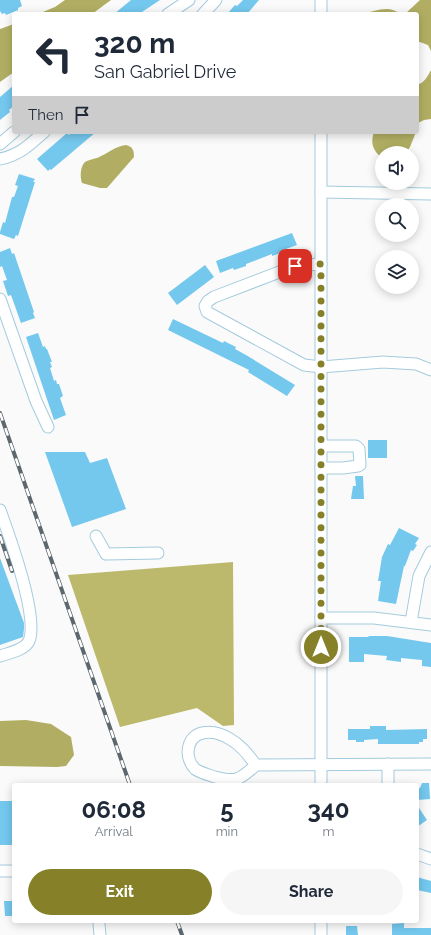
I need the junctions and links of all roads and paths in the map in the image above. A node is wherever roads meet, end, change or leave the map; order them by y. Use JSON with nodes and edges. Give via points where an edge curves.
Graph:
{"nodes":[{"id":1,"x":189,"y":0,"type":"edge"},
{"id":2,"x":216,"y":0,"type":"edge"},
{"id":3,"x":321,"y":0,"type":"edge"},
{"id":4,"x":171,"y":12,"type":"edge"},
{"id":5,"x":205,"y":12,"type":"edge"},
{"id":6,"x":321,"y":12,"type":"edge"},
{"id":7,"x":12,"y":134,"type":"edge"},
{"id":8,"x":41,"y":134,"type":"edge"},
{"id":9,"x":321,"y":134,"type":"edge"},
{"id":10,"x":0,"y":144,"type":"edge"},
{"id":11,"x":0,"y":159,"type":"edge"},
{"id":12,"x":321,"y":192,"type":"junction"},
{"id":13,"x":431,"y":194,"type":"edge"},
{"id":14,"x":321,"y":264,"type":"junction"},
{"id":15,"x":0,"y":299,"type":"edge"},
{"id":16,"x":321,"y":367,"type":"junction"},
{"id":17,"x":431,"y":370,"type":"edge"},
{"id":18,"x":48,"y":427,"type":"dead end"},
{"id":19,"x":321,"y":446,"type":"junction"},
{"id":20,"x":321,"y":468,"type":"junction"},
{"id":21,"x":0,"y":510,"type":"edge"},
{"id":22,"x":96,"y":536,"type":"dead end"},
{"id":23,"x":431,"y":552,"type":"edge"},
{"id":24,"x":158,"y":553,"type":"dead end"},
{"id":25,"x":321,"y":618,"type":"junction"},
{"id":26,"x":412,"y":622,"type":"junction"},
{"id":27,"x":431,"y":625,"type":"edge"},
{"id":28,"x":0,"y":656,"type":"edge"},
{"id":29,"x":321,"y":764,"type":"junction"},
{"id":30,"x":388,"y":764,"type":"junction"},
{"id":31,"x":431,"y":764,"type":"edge"},
{"id":32,"x":256,"y":765,"type":"junction"},
{"id":33,"x":321,"y":783,"type":"edge"},
{"id":34,"x":388,"y":783,"type":"edge"},
{"id":35,"x":419,"y":855,"type":"edge"},
{"id":36,"x":431,"y":860,"type":"edge"},
{"id":37,"x":0,"y":871,"type":"edge"},
{"id":38,"x":12,"y":871,"type":"edge"},
{"id":39,"x":321,"y":923,"type":"edge"},
{"id":40,"x":321,"y":935,"type":"edge"}],
"edges":[{"from":1,"to":4,"type":"street"},
{"from":2,"to":5,"type":"street"},
{"from":3,"to":6,"type":"street"},
{"from":7,"to":10,"type":"street"},
{"from":8,"to":11,"type":"street","via":[[16,154]]},
{"from":9,"to":12,"type":"street"},
{"from":12,"to":13,"type":"street"},
{"from":12,"to":14,"type":"street"},
{"from":14,"to":16,"type":"street"},
{"from":14,"to":16,"type":"street","via":[[295,266],[214,297],[205,306],[206,312],[304,365]]},
{"from":15,"to":18,"type":"street","via":[[36,401]]},
{"from":16,"to":17,"type":"street","via":[[383,362],[416,364]]},
{"from":16,"to":19,"type":"street"},
{"from":19,"to":20,"type":"street"},
{"from":19,"to":20,"type":"street","via":[[356,446],[359,449],[360,465]]},
{"from":20,"to":25,"type":"street"},
{"from":21,"to":28,"type":"street","via":[[18,561],[32,631],[29,642],[20,649]]},
{"from":22,"to":24,"type":"street","via":[[106,554]]},
{"from":23,"to":26,"type":"street","via":[[420,576]]},
{"from":25,"to":26,"type":"street","via":[[374,618]]},
{"from":25,"to":29,"type":"street"},
{"from":26,"to":27,"type":"street"},
{"from":29,"to":30,"type":"street"},
{"from":29,"to":32,"type":"street"},
{"from":29,"to":33,"type":"street"},
{"from":30,"to":31,"type":"street"},
{"from":30,"to":34,"type":"street"},
{"from":32,"to":32,"type":"street","via":[[244,749],[218,733],[196,735],[188,746],[190,763],[204,773],[234,780],[243,777]]},
{"from":35,"to":36,"type":"street"},
{"from":37,"to":38,"type":"street"},
{"from":39,"to":40,"type":"street"}]}
